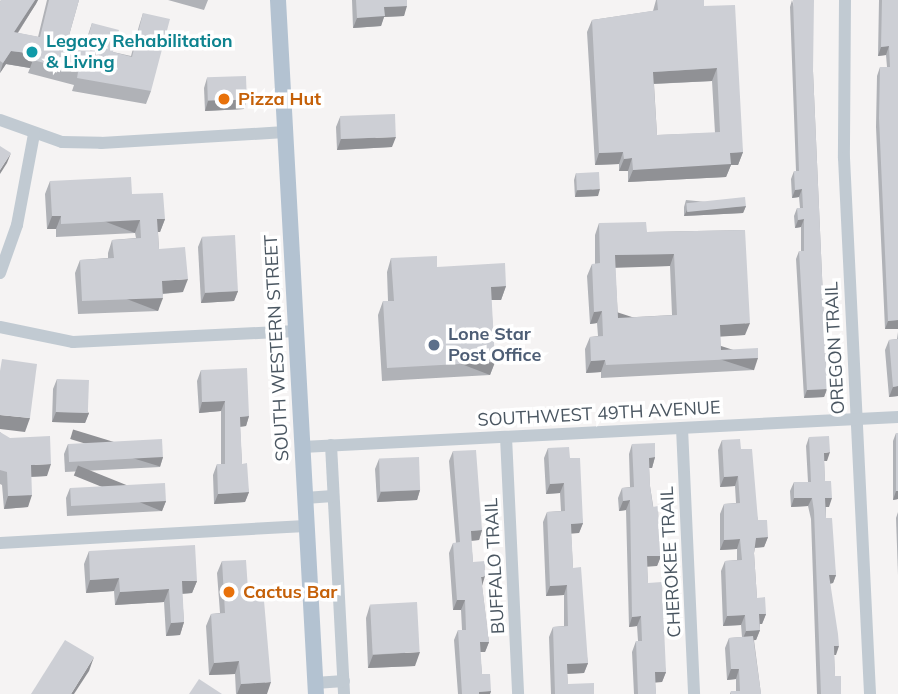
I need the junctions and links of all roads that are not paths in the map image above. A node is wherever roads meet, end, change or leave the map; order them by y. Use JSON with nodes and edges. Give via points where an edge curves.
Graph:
{"nodes":[{"id":1,"x":278,"y":0,"type":"edge"},
{"id":2,"x":845,"y":0,"type":"edge"},
{"id":3,"x":0,"y":120,"type":"edge"},
{"id":4,"x":285,"y":132,"type":"junction"},
{"id":5,"x":34,"y":134,"type":"junction"},
{"id":6,"x":0,"y":273,"type":"edge"},
{"id":7,"x":0,"y":327,"type":"edge"},
{"id":8,"x":296,"y":331,"type":"junction"},
{"id":9,"x":898,"y":418,"type":"edge"},
{"id":10,"x":856,"y":419,"type":"junction"},
{"id":11,"x":682,"y":428,"type":"junction"},
{"id":12,"x":506,"y":437,"type":"junction"},
{"id":13,"x":331,"y":445,"type":"junction"},
{"id":14,"x":302,"y":447,"type":"junction"},
{"id":15,"x":333,"y":496,"type":"junction"},
{"id":16,"x":305,"y":498,"type":"junction"},
{"id":17,"x":306,"y":526,"type":"junction"},
{"id":18,"x":0,"y":543,"type":"edge"},
{"id":19,"x":344,"y":687,"type":"edge"},
{"id":20,"x":316,"y":688,"type":"edge"},
{"id":21,"x":518,"y":694,"type":"edge"},
{"id":22,"x":694,"y":694,"type":"edge"},
{"id":23,"x":870,"y":694,"type":"edge"}],
"edges":[{"from":1,"to":4,"type":"main road","name":"SOUTH WESTERN STREET"},
{"from":2,"to":10,"type":"street","name":"OREGON TRAIL","via":[[844,159]]},
{"from":3,"to":5,"type":"street"},
{"from":4,"to":5,"type":"street","via":[[101,144]]},
{"from":4,"to":8,"type":"main road","name":"SOUTH WESTERN STREET"},
{"from":5,"to":6,"type":"street","via":[[18,225]]},
{"from":7,"to":8,"type":"street","via":[[73,342]]},
{"from":8,"to":14,"type":"main road","name":"SOUTH WESTERN STREET"},
{"from":9,"to":10,"type":"street","name":"SOUTHWEST 49TH AVENUE"},
{"from":10,"to":11,"type":"street","name":"SOUTHWEST 49TH AVENUE"},
{"from":10,"to":23,"type":"street","name":"OREGON TRAIL"},
{"from":11,"to":12,"type":"street","name":"SOUTHWEST 49TH AVENUE"},
{"from":11,"to":22,"type":"street","name":"CHEROKEE TRAIL"},
{"from":12,"to":13,"type":"street","name":"SOUTHWEST 49TH AVENUE"},
{"from":12,"to":21,"type":"street","name":"BUFFALO TRAIL"},
{"from":13,"to":14,"type":"street","name":"SOUTHWEST 49TH AVENUE"},
{"from":13,"to":15,"type":"street"},
{"from":14,"to":16,"type":"main road","name":"SOUTH WESTERN STREET"},
{"from":15,"to":16,"type":"street"},
{"from":15,"to":19,"type":"street"},
{"from":16,"to":17,"type":"main road","name":"SOUTH WESTERN STREET"},
{"from":17,"to":18,"type":"street"},
{"from":17,"to":20,"type":"main road","name":"SOUTH WESTERN STREET"},
{"from":19,"to":20,"type":"street"}]}
